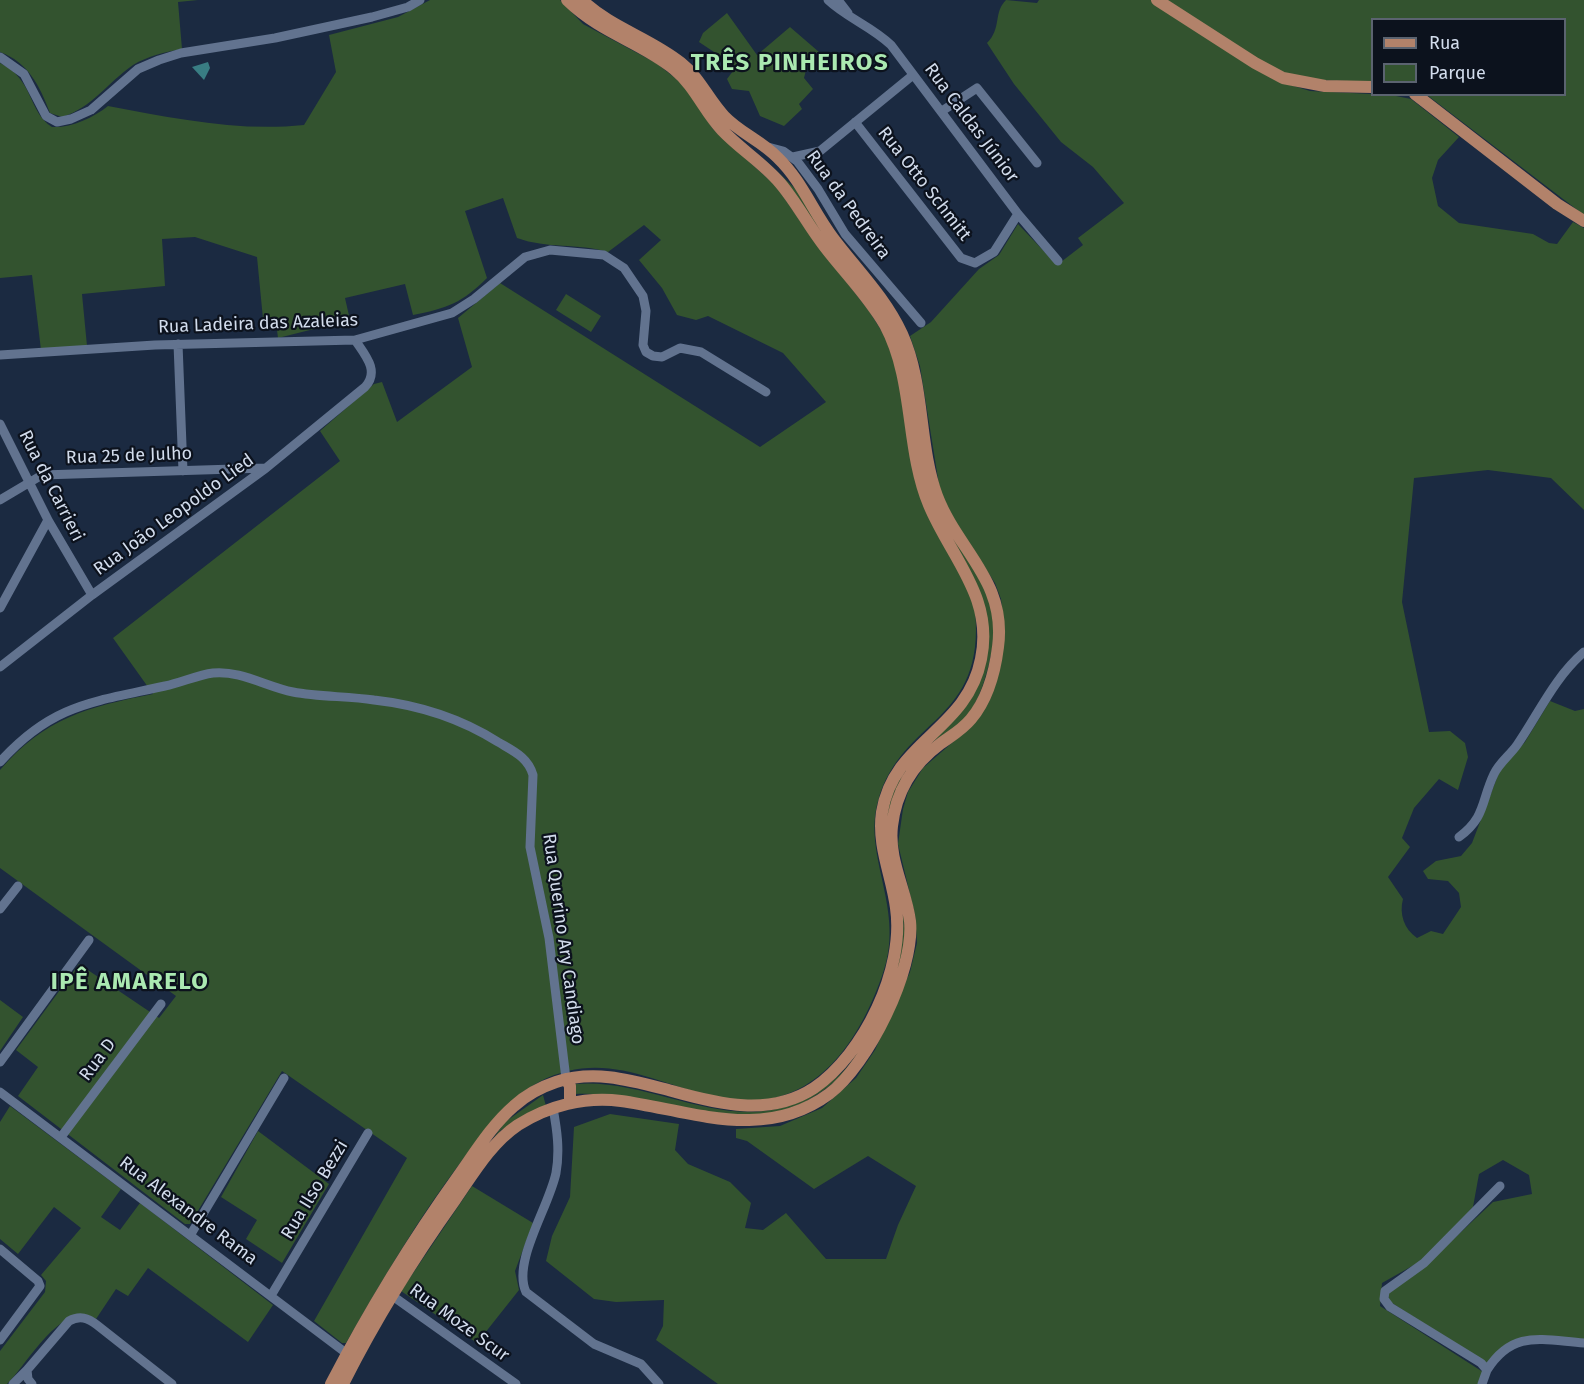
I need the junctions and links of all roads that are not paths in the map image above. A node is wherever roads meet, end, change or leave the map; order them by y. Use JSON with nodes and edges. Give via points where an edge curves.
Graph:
{"nodes":[{"id":1,"x":420,"y":0,"type":"edge"},
{"id":2,"x":567,"y":0,"type":"edge"},
{"id":3,"x":582,"y":0,"type":"edge"},
{"id":4,"x":828,"y":0,"type":"edge"},
{"id":5,"x":838,"y":0,"type":"edge"},
{"id":6,"x":1157,"y":0,"type":"edge"},
{"id":7,"x":850,"y":15,"type":"junction"},
{"id":8,"x":0,"y":57,"type":"edge"},
{"id":9,"x":913,"y":75,"type":"junction"},
{"id":10,"x":1371,"y":87,"type":"edge"},
{"id":11,"x":1418,"y":96,"type":"edge"},
{"id":12,"x":942,"y":111,"type":"junction"},
{"id":13,"x":855,"y":122,"type":"junction"},
{"id":14,"x":740,"y":145,"type":"junction"},
{"id":15,"x":763,"y":145,"type":"junction"},
{"id":16,"x":793,"y":157,"type":"junction"},
{"id":17,"x":1036,"y":163,"type":"dead end"},
{"id":18,"x":818,"y":189,"type":"junction"},
{"id":19,"x":805,"y":191,"type":"junction"},
{"id":20,"x":1018,"y":214,"type":"junction"},
{"id":21,"x":1584,"y":221,"type":"edge"},
{"id":22,"x":1058,"y":261,"type":"dead end"},
{"id":23,"x":921,"y":323,"type":"dead end"},
{"id":24,"x":356,"y":340,"type":"junction"},
{"id":25,"x":178,"y":344,"type":"junction"},
{"id":26,"x":0,"y":355,"type":"edge"},
{"id":27,"x":766,"y":392,"type":"dead end"},
{"id":28,"x":0,"y":424,"type":"edge"},
{"id":29,"x":266,"y":468,"type":"junction"},
{"id":30,"x":183,"y":471,"type":"junction"},
{"id":31,"x":30,"y":482,"type":"junction"},
{"id":32,"x":0,"y":500,"type":"edge"},
{"id":33,"x":48,"y":520,"type":"junction"},
{"id":34,"x":92,"y":595,"type":"junction"},
{"id":35,"x":0,"y":608,"type":"edge"},
{"id":36,"x":1584,"y":652,"type":"edge"},
{"id":37,"x":0,"y":667,"type":"edge"},
{"id":38,"x":0,"y":762,"type":"edge"},
{"id":39,"x":1459,"y":837,"type":"dead end"},
{"id":40,"x":18,"y":886,"type":"dead end"},
{"id":41,"x":0,"y":909,"type":"edge"},
{"id":42,"x":89,"y":940,"type":"dead end"},
{"id":43,"x":161,"y":1004,"type":"dead end"},
{"id":44,"x":0,"y":1062,"type":"edge"},
{"id":45,"x":284,"y":1078,"type":"dead end"},
{"id":46,"x":566,"y":1079,"type":"junction"},
{"id":47,"x":547,"y":1085,"type":"junction"},
{"id":48,"x":0,"y":1092,"type":"edge"},
{"id":49,"x":570,"y":1103,"type":"junction"},
{"id":50,"x":553,"y":1108,"type":"junction"},
{"id":51,"x":368,"y":1133,"type":"dead end"},
{"id":52,"x":61,"y":1137,"type":"junction"},
{"id":53,"x":1500,"y":1186,"type":"dead end"},
{"id":54,"x":191,"y":1234,"type":"junction"},
{"id":55,"x":0,"y":1249,"type":"edge"},
{"id":56,"x":387,"y":1292,"type":"junction"},
{"id":57,"x":272,"y":1294,"type":"junction"},
{"id":58,"x":0,"y":1340,"type":"edge"},
{"id":59,"x":1584,"y":1343,"type":"edge"},
{"id":60,"x":351,"y":1356,"type":"junction"},
{"id":61,"x":1487,"y":1370,"type":"junction"},
{"id":62,"x":29,"y":1378,"type":"edge"},
{"id":63,"x":13,"y":1384,"type":"edge"},
{"id":64,"x":172,"y":1384,"type":"edge"},
{"id":65,"x":331,"y":1384,"type":"edge"},
{"id":66,"x":343,"y":1384,"type":"edge"},
{"id":67,"x":516,"y":1384,"type":"edge"},
{"id":68,"x":659,"y":1384,"type":"edge"},
{"id":69,"x":1482,"y":1384,"type":"edge"}],
"edges":[{"from":1,"to":8,"type":"street","via":[[372,17],[159,60],[138,69],[91,110],[57,122],[46,116],[24,74]]},
{"from":2,"to":14,"type":"main road","via":[[595,25],[679,73],[724,133]]},
{"from":3,"to":15,"type":"main road","via":[[610,22],[679,61],[697,77],[718,111]]},
{"from":4,"to":7,"type":"street","name":"Rua Caldas Júnior"},
{"from":5,"to":7,"type":"street","name":"Rua Caldas Júnior"},
{"from":6,"to":10,"type":"main road","via":[[1283,78],[1325,86]]},
{"from":7,"to":9,"type":"street","name":"Rua Caldas Júnior","via":[[883,38]]},
{"from":9,"to":12,"type":"street","name":"Rua Caldas Júnior"},
{"from":9,"to":13,"type":"street"},
{"from":11,"to":21,"type":"main road"},
{"from":12,"to":17,"type":"street","via":[[977,88]]},
{"from":12,"to":20,"type":"street","name":"Rua Caldas Júnior"},
{"from":13,"to":16,"type":"street","via":[[820,151]]},
{"from":13,"to":20,"type":"street","name":"Rua Otto Schmitt","via":[[961,258],[975,263],[994,252]]},
{"from":14,"to":19,"type":"main road","via":[[764,155]]},
{"from":14,"to":46,"type":"main road","via":[[778,181],[884,324],[904,374],[924,492],[940,529],[968,574],[980,606],[981,658],[960,707],[912,752],[896,772],[888,791],[881,832],[897,911],[897,944],[868,1025],[843,1063],[803,1094],[759,1105],[722,1104],[614,1077]]},
{"from":15,"to":16,"type":"street","name":"Rua da Pedreira"},
{"from":15,"to":19,"type":"main road"},
{"from":16,"to":18,"type":"street","name":"Rua da Pedreira"},
{"from":18,"to":19,"type":"street"},
{"from":18,"to":23,"type":"street","name":"Rua da Pedreira","via":[[845,234]]},
{"from":19,"to":49,"type":"main road","via":[[833,239],[890,311],[909,352],[937,496],[989,583],[996,602],[1000,631],[995,663],[982,700],[969,722],[921,759],[900,793],[892,845],[907,905],[910,947],[875,1036],[846,1079],[814,1104],[784,1116],[756,1121],[724,1120],[620,1101]]},
{"from":20,"to":22,"type":"street","name":"Rua Caldas Júnior"},
{"from":24,"to":25,"type":"street","name":"Rua Ladeira das Azaleias"},
{"from":24,"to":27,"type":"street","name":"Rua Ladeira das Azaleias","via":[[452,313],[538,251],[592,253],[616,261],[638,286],[646,311],[646,352],[663,357],[680,348],[701,352]]},
{"from":24,"to":29,"type":"street","name":"Rua João Leopoldo Lied","via":[[373,371],[371,380]]},
{"from":25,"to":26,"type":"street","name":"Rua Ladeira das Azaleias"},
{"from":25,"to":30,"type":"street"},
{"from":28,"to":31,"type":"street","name":"Rua da Carrieri"},
{"from":29,"to":30,"type":"street","name":"Rua 25 de Julho"},
{"from":29,"to":34,"type":"street","name":"Rua João Leopoldo Lied"},
{"from":30,"to":31,"type":"street","name":"Rua 25 de Julho","via":[[42,475]]},
{"from":31,"to":32,"type":"street","name":"Rua 25 de Julho"},
{"from":31,"to":33,"type":"street","name":"Rua da Carrieri"},
{"from":33,"to":34,"type":"street","name":"Rua da Carrieri"},
{"from":33,"to":35,"type":"street"},
{"from":34,"to":37,"type":"street","name":"Rua João Leopoldo Lied"},
{"from":36,"to":39,"type":"street","via":[[1564,670],[1516,746],[1498,766],[1481,814]]},
{"from":38,"to":46,"type":"street","name":"Rua Querino Ary Candiago","via":[[26,734],[52,716],[213,673],[228,673],[296,693],[425,708],[481,732],[530,764],[533,775],[530,847],[549,938]]},
{"from":40,"to":41,"type":"street"},
{"from":42,"to":44,"type":"street"},
{"from":43,"to":52,"type":"street","name":"Rua D"},
{"from":45,"to":54,"type":"street"},
{"from":46,"to":47,"type":"main road"},
{"from":46,"to":49,"type":"main road"},
{"from":47,"to":50,"type":"main road"},
{"from":47,"to":56,"type":"main road","via":[[526,1096],[496,1124],[431,1214]]},
{"from":48,"to":52,"type":"street","name":"Rua Alexandre Rama"},
{"from":49,"to":50,"type":"main road"},
{"from":50,"to":56,"type":"main road","via":[[519,1124],[499,1141]]},
{"from":50,"to":68,"type":"street","via":[[559,1143],[556,1172],[548,1203],[525,1257],[521,1282],[526,1292],[594,1344],[641,1364]]},
{"from":51,"to":57,"type":"street","name":"Rua Ilso Bezzi"},
{"from":52,"to":54,"type":"street","name":"Rua Alexandre Rama"},
{"from":53,"to":61,"type":"street","via":[[1424,1263],[1385,1291],[1384,1299],[1390,1307],[1434,1332]]},
{"from":54,"to":57,"type":"street","name":"Rua Alexandre Rama"},
{"from":55,"to":58,"type":"street","via":[[39,1281],[39,1289]]},
{"from":56,"to":60,"type":"main road"},
{"from":56,"to":67,"type":"street","name":"Rua Moze Scur"},
{"from":57,"to":60,"type":"street","name":"Rua Alexandre Rama"},
{"from":59,"to":61,"type":"street","via":[[1532,1338],[1498,1353]]},
{"from":60,"to":65,"type":"main road"},
{"from":60,"to":66,"type":"main road"},
{"from":61,"to":69,"type":"street"},
{"from":62,"to":63,"type":"street"},
{"from":62,"to":64,"type":"street","via":[[69,1321],[76,1318],[90,1320]]}]}
